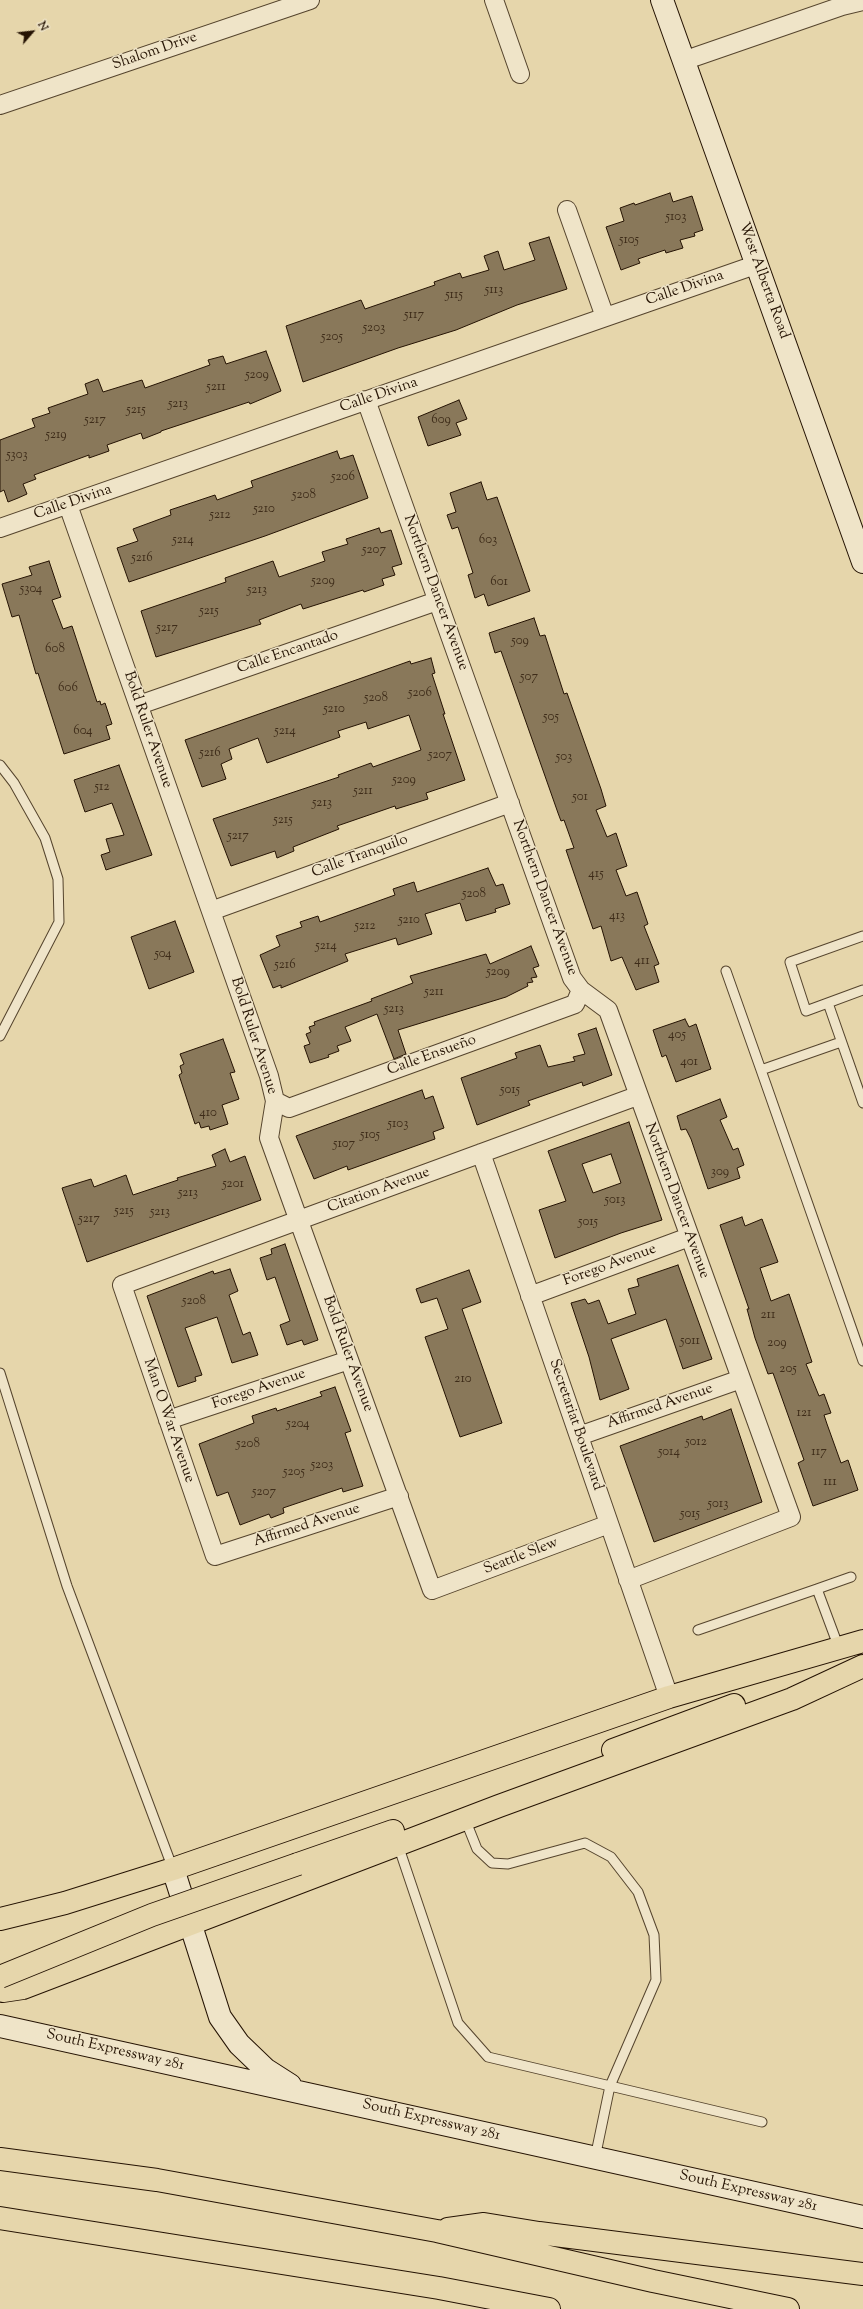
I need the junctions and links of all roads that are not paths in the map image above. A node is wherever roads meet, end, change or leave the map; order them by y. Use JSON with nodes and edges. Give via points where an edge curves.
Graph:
{"nodes":[{"id":1,"x":310,"y":0,"type":"edge"},
{"id":2,"x":494,"y":0,"type":"edge"},
{"id":3,"x":662,"y":0,"type":"edge"},
{"id":4,"x":863,"y":1,"type":"edge"},
{"id":5,"x":841,"y":3,"type":"edge"},
{"id":6,"x":683,"y":61,"type":"junction"},
{"id":7,"x":520,"y":74,"type":"dead end"},
{"id":8,"x":0,"y":105,"type":"edge"},
{"id":9,"x":567,"y":210,"type":"dead end"},
{"id":10,"x":758,"y":264,"type":"junction"},
{"id":11,"x":605,"y":317,"type":"junction"},
{"id":12,"x":366,"y":400,"type":"junction"},
{"id":13,"x":68,"y":504,"type":"junction"},
{"id":14,"x":0,"y":528,"type":"edge"},
{"id":15,"x":863,"y":562,"type":"edge"},
{"id":16,"x":437,"y":601,"type":"junction"},
{"id":17,"x":139,"y":705,"type":"junction"},
{"id":18,"x":0,"y":765,"type":"edge"},
{"id":19,"x":510,"y":803,"type":"junction"},
{"id":20,"x":211,"y":911,"type":"junction"},
{"id":21,"x":863,"y":936,"type":"edge"},
{"id":22,"x":726,"y":971,"type":"dead end"},
{"id":23,"x":582,"y":990,"type":"junction"},
{"id":24,"x":863,"y":990,"type":"edge"},
{"id":25,"x":828,"y":1003,"type":"junction"},
{"id":26,"x":0,"y":1036,"type":"edge"},
{"id":27,"x":841,"y":1042,"type":"junction"},
{"id":28,"x":761,"y":1070,"type":"junction"},
{"id":29,"x":638,"y":1096,"type":"junction"},
{"id":30,"x":275,"y":1101,"type":"junction"},
{"id":31,"x":863,"y":1104,"type":"edge"},
{"id":32,"x":481,"y":1153,"type":"junction"},
{"id":33,"x":299,"y":1220,"type":"junction"},
{"id":34,"x":689,"y":1237,"type":"junction"},
{"id":35,"x":122,"y":1285,"type":"joint"},
{"id":36,"x":530,"y":1296,"type":"junction"},
{"id":37,"x":349,"y":1360,"type":"junction"},
{"id":38,"x":863,"y":1361,"type":"edge"},
{"id":39,"x":0,"y":1373,"type":"edge"},
{"id":40,"x":741,"y":1379,"type":"junction"},
{"id":41,"x":168,"y":1420,"type":"junction"},
{"id":42,"x":579,"y":1436,"type":"junction"},
{"id":43,"x":399,"y":1496,"type":"junction"},
{"id":44,"x":609,"y":1524,"type":"junction"},
{"id":45,"x":215,"y":1556,"type":"joint"},
{"id":46,"x":851,"y":1577,"type":"dead end"},
{"id":47,"x":628,"y":1580,"type":"junction"},
{"id":48,"x":817,"y":1589,"type":"junction"},
{"id":49,"x":432,"y":1590,"type":"joint"},
{"id":50,"x":698,"y":1630,"type":"dead end"},
{"id":51,"x":863,"y":1641,"type":"edge"},
{"id":52,"x":839,"y":1648,"type":"junction"},
{"id":53,"x":863,"y":1658,"type":"edge"},
{"id":54,"x":863,"y":1666,"type":"edge"},
{"id":55,"x":669,"y":1697,"type":"junction"},
{"id":56,"x":465,"y":1819,"type":"junction"},
{"id":57,"x":398,"y":1845,"type":"junction"},
{"id":58,"x":173,"y":1869,"type":"junction"},
{"id":59,"x":5,"y":1922,"type":"edge"},
{"id":60,"x":191,"y":1925,"type":"junction"},
{"id":61,"x":0,"y":1977,"type":"edge"},
{"id":62,"x":0,"y":1989,"type":"edge"},
{"id":63,"x":0,"y":2026,"type":"edge"},
{"id":64,"x":610,"y":2086,"type":"junction"},
{"id":65,"x":303,"y":2093,"type":"junction"},
{"id":66,"x":762,"y":2122,"type":"dead end"},
{"id":67,"x":595,"y":2158,"type":"junction"},
{"id":68,"x":0,"y":2159,"type":"edge"},
{"id":69,"x":863,"y":2217,"type":"edge"},
{"id":70,"x":0,"y":2218,"type":"edge"},
{"id":71,"x":437,"y":2231,"type":"junction"},
{"id":72,"x":863,"y":2274,"type":"edge"},
{"id":73,"x":439,"y":2288,"type":"junction"},
{"id":74,"x":473,"y":2309,"type":"edge"},
{"id":75,"x":549,"y":2309,"type":"edge"},
{"id":76,"x":788,"y":2309,"type":"edge"}],
"edges":[{"from":1,"to":8,"type":"street","name":"Shalom Drive"},
{"from":2,"to":7,"type":"street"},
{"from":3,"to":6,"type":"main road","name":"West Alberta Road"},
{"from":4,"to":5,"type":"street"},
{"from":5,"to":6,"type":"street"},
{"from":6,"to":10,"type":"main road","name":"West Alberta Road"},
{"from":9,"to":11,"type":"street"},
{"from":10,"to":11,"type":"street","name":"Calle Divina"},
{"from":10,"to":15,"type":"main road","name":"West Alberta Road"},
{"from":11,"to":12,"type":"street","name":"Calle Divina"},
{"from":12,"to":13,"type":"street","name":"Calle Divina"},
{"from":12,"to":16,"type":"street","name":"Northern Dancer Avenue"},
{"from":13,"to":14,"type":"street","name":"Calle Divina"},
{"from":13,"to":17,"type":"street","name":"Bold Ruler Avenue"},
{"from":16,"to":17,"type":"street","name":"Calle Encantado"},
{"from":16,"to":19,"type":"street","name":"Northern Dancer Avenue"},
{"from":17,"to":20,"type":"street","name":"Bold Ruler Avenue"},
{"from":18,"to":26,"type":"lane","via":[[14,783],[44,838],[58,879],[58,922]]},
{"from":19,"to":20,"type":"street","name":"Calle Tranquilo"},
{"from":19,"to":23,"type":"street","name":"Northern Dancer Avenue","via":[[572,978]]},
{"from":20,"to":30,"type":"street","name":"Bold Ruler Avenue","via":[[269,1076]]},
{"from":21,"to":25,"type":"lane","via":[[790,962],[806,1011]]},
{"from":22,"to":28,"type":"lane"},
{"from":23,"to":29,"type":"street","name":"Northern Dancer Avenue","via":[[608,1010]]},
{"from":23,"to":30,"type":"street","name":"Calle Ensueño","via":[[575,1004],[289,1108]]},
{"from":24,"to":25,"type":"lane"},
{"from":25,"to":27,"type":"lane"},
{"from":27,"to":28,"type":"lane"},
{"from":27,"to":31,"type":"lane"},
{"from":28,"to":38,"type":"lane"},
{"from":29,"to":32,"type":"street","name":"Citation Avenue"},
{"from":29,"to":34,"type":"street","name":"Northern Dancer Avenue"},
{"from":30,"to":33,"type":"street","name":"Bold Ruler Avenue","via":[[269,1138]]},
{"from":32,"to":33,"type":"street","name":"Citation Avenue"},
{"from":32,"to":36,"type":"street","name":"Secretariat Boulevard"},
{"from":33,"to":35,"type":"street","name":"Citation Avenue"},
{"from":33,"to":37,"type":"street","name":"Bold Ruler Avenue"},
{"from":34,"to":36,"type":"street","name":"Forego Avenue"},
{"from":34,"to":40,"type":"street","name":"Northern Dancer Avenue"},
{"from":35,"to":41,"type":"street","name":"Man O War Avenue"},
{"from":36,"to":42,"type":"street","name":"Secretariat Boulevard"},
{"from":37,"to":41,"type":"street","name":"Forego Avenue"},
{"from":37,"to":43,"type":"street","name":"Bold Ruler Avenue"},
{"from":39,"to":58,"type":"lane","via":[[67,1586]]},
{"from":40,"to":42,"type":"street","name":"Affirmed Avenue"},
{"from":40,"to":47,"type":"street","name":"Northern Dancer Avenue","via":[[791,1517]]},
{"from":41,"to":45,"type":"street","name":"Man O War Avenue"},
{"from":42,"to":44,"type":"street","name":"Secretariat Boulevard"},
{"from":43,"to":45,"type":"street","name":"Affirmed Avenue"},
{"from":43,"to":49,"type":"street","name":"Bold Ruler Avenue"},
{"from":44,"to":47,"type":"street","name":"Secretariat Boulevard"},
{"from":44,"to":49,"type":"street","name":"Seattle Slew"},
{"from":46,"to":48,"type":"lane"},
{"from":47,"to":55,"type":"street","name":"Secretariat Boulevard"},
{"from":48,"to":50,"type":"lane"},
{"from":48,"to":52,"type":"lane"},
{"from":51,"to":52,"type":"main road"},
{"from":52,"to":55,"type":"main road"},
{"from":53,"to":61,"type":"main road","bridge":true,"via":[[484,1800],[152,1915]]},
{"from":54,"to":56,"type":"main road","via":[[792,1700]]},
{"from":55,"to":58,"type":"main road"},
{"from":56,"to":57,"type":"main road"},
{"from":56,"to":64,"type":"lane","via":[[477,1849],[492,1863],[508,1864],[585,1843],[611,1857],[638,1892],[654,1935],[656,1980]]},
{"from":57,"to":60,"type":"main road"},
{"from":57,"to":64,"type":"lane","via":[[458,2023],[488,2057]]},
{"from":58,"to":59,"type":"main road"},
{"from":58,"to":60,"type":"main road"},
{"from":60,"to":62,"type":"main road","via":[[23,1988],[3,1991]]},
{"from":60,"to":65,"type":"main road","via":[[220,2017],[239,2044],[265,2069]]},
{"from":63,"to":65,"type":"main road","name":"South Expressway 281"},
{"from":64,"to":66,"type":"lane"},
{"from":64,"to":67,"type":"lane"},
{"from":65,"to":67,"type":"main road","name":"South Expressway 281"},
{"from":67,"to":69,"type":"main road","name":"South Expressway 281"},
{"from":68,"to":71,"type":"main road","via":[[157,2180]]},
{"from":70,"to":73,"type":"main road"},
{"from":71,"to":72,"type":"main road","via":[[484,2224]]},
{"from":71,"to":76,"type":"main road"},
{"from":73,"to":74,"type":"main road"},
{"from":73,"to":75,"type":"main road"}]}
